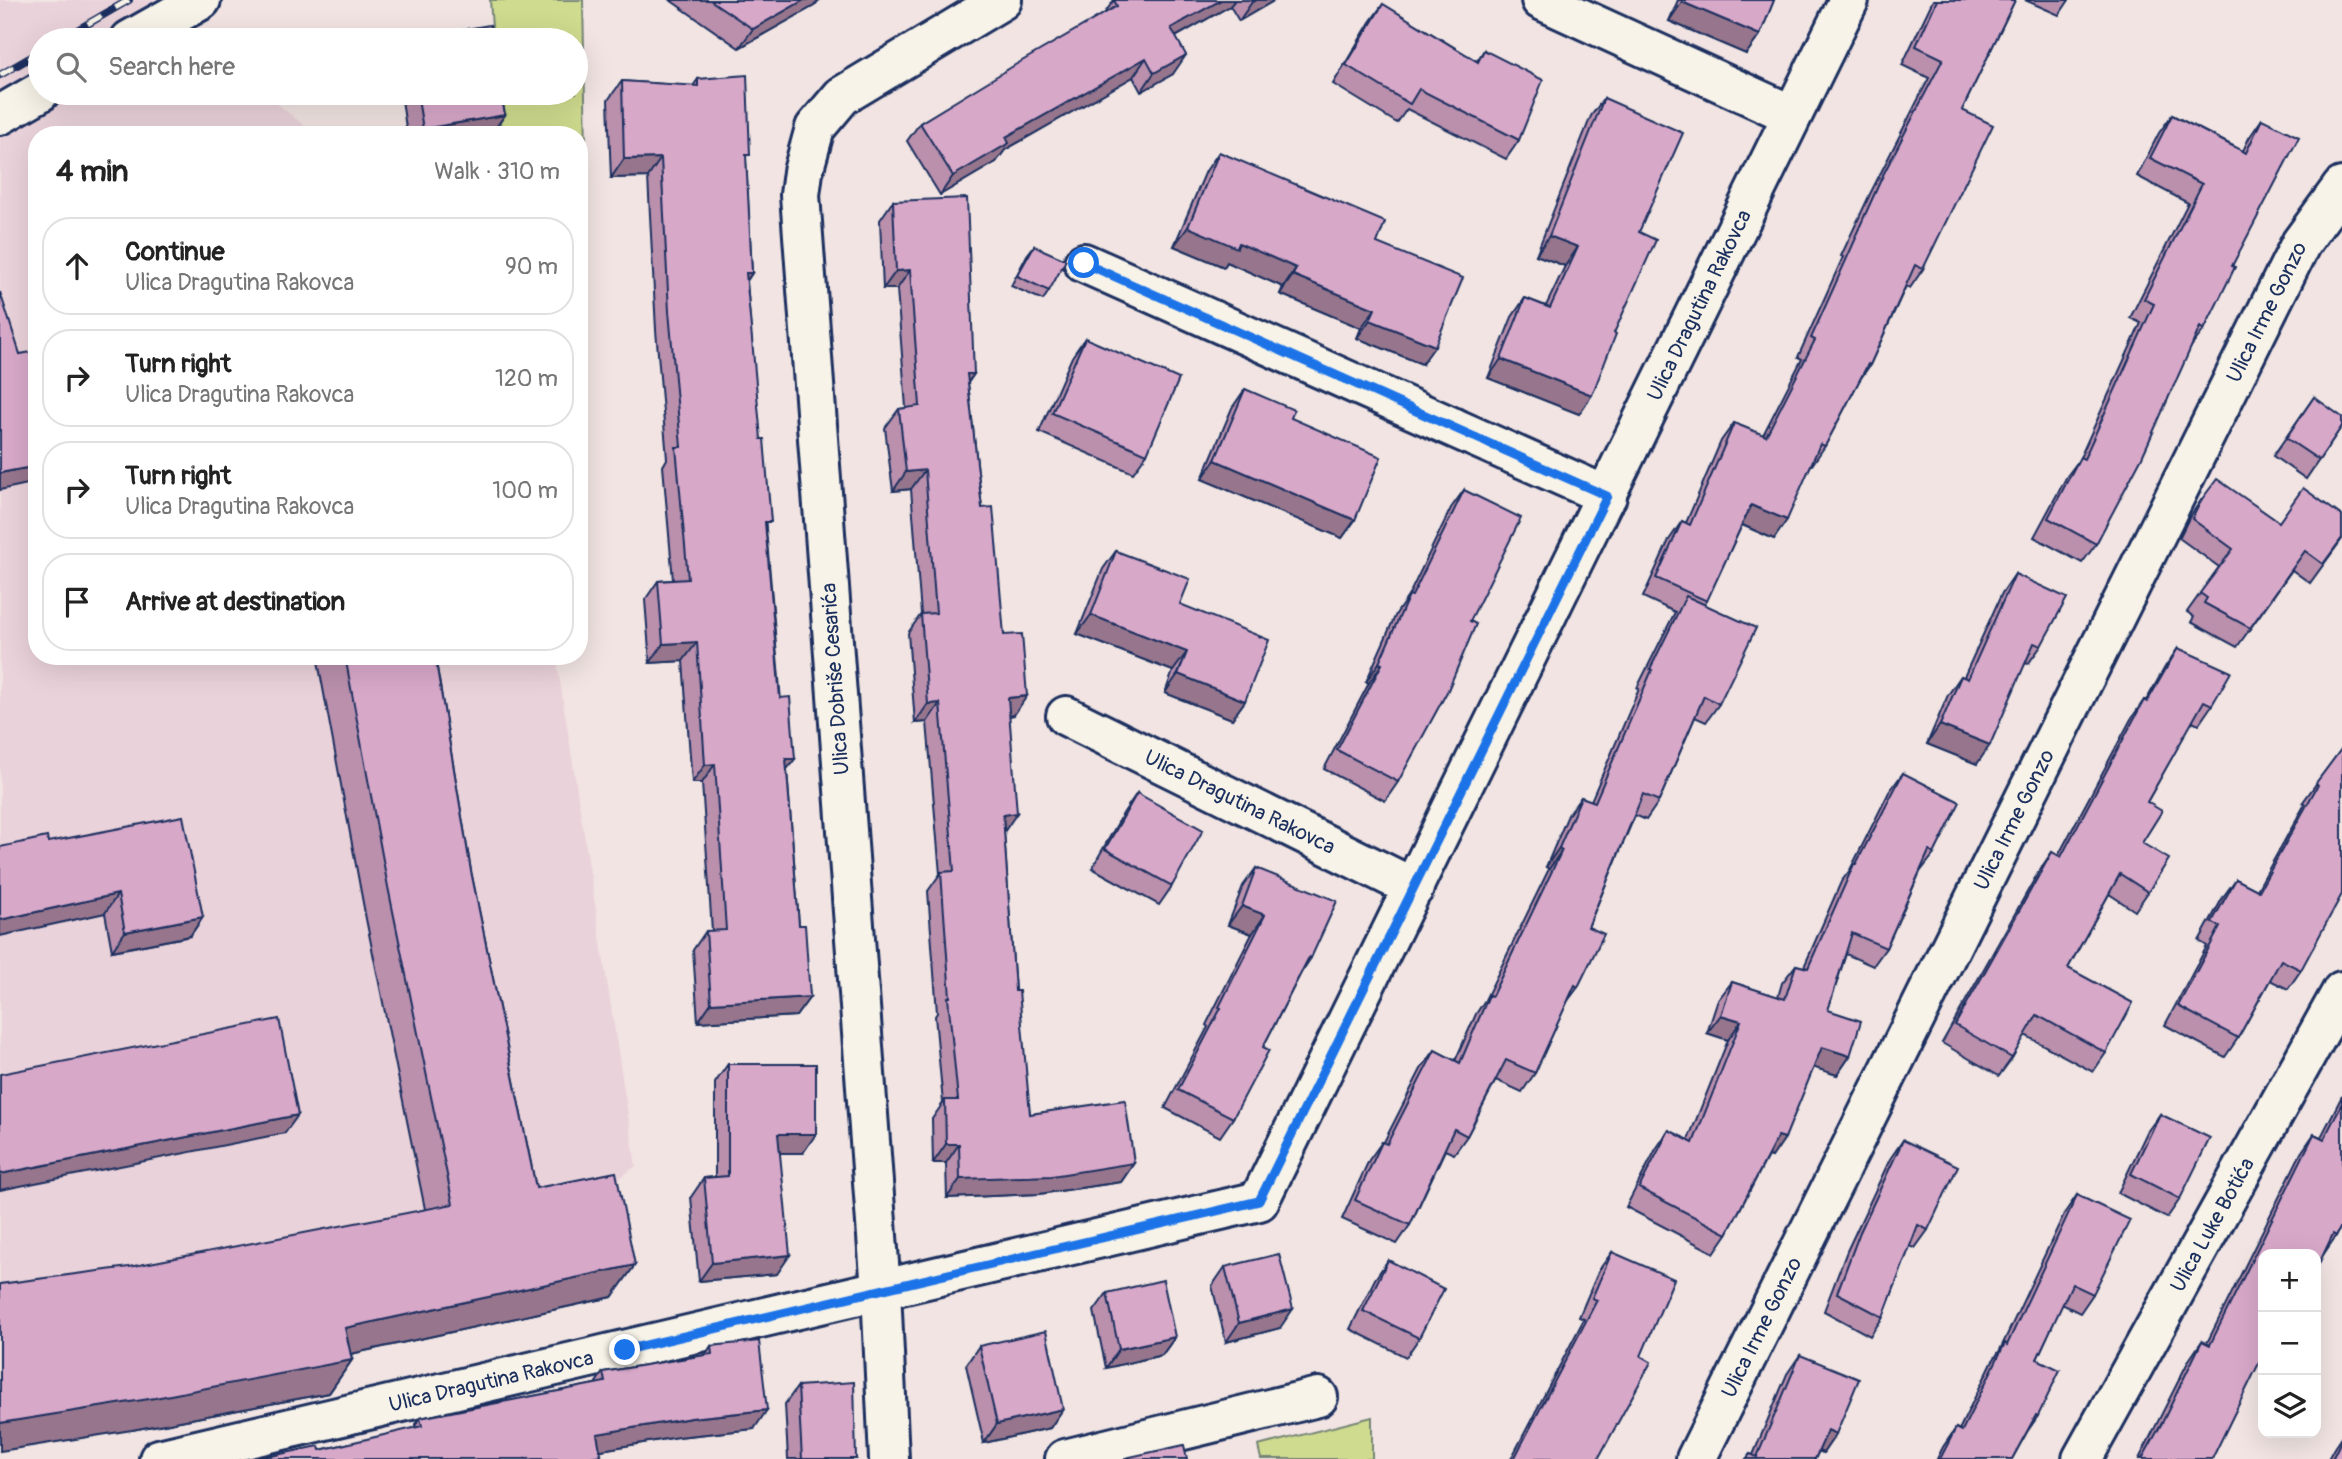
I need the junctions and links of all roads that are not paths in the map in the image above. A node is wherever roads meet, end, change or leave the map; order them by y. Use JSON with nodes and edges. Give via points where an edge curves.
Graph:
{"nodes":[{"id":1,"x":201,"y":0,"type":"edge"},
{"id":2,"x":1002,"y":0,"type":"edge"},
{"id":3,"x":1541,"y":0,"type":"edge"},
{"id":4,"x":1849,"y":0,"type":"edge"},
{"id":5,"x":151,"y":28,"type":"edge"},
{"id":6,"x":28,"y":99,"type":"edge"},
{"id":7,"x":0,"y":115,"type":"edge"},
{"id":8,"x":1791,"y":115,"type":"junction"},
{"id":9,"x":2342,"y":187,"type":"edge"},
{"id":10,"x":1084,"y":263,"type":"dead end"},
{"id":11,"x":1607,"y":496,"type":"junction"},
{"id":12,"x":1066,"y":716,"type":"dead end"},
{"id":13,"x":1413,"y":888,"type":"junction"},
{"id":14,"x":2342,"y":992,"type":"edge"},
{"id":15,"x":881,"y":1290,"type":"junction"},
{"id":16,"x":1318,"y":1397,"type":"dead end"},
{"id":17,"x":159,"y":1459,"type":"edge"},
{"id":18,"x":889,"y":1459,"type":"edge"},
{"id":19,"x":1065,"y":1459,"type":"edge"},
{"id":20,"x":1696,"y":1459,"type":"edge"},
{"id":21,"x":2082,"y":1459,"type":"edge"}],
"edges":[{"from":1,"to":5,"type":"street"},
{"from":2,"to":15,"type":"street","name":"Ulica Dobriše Cesarića","via":[[842,96],[815,128],[800,195]]},
{"from":3,"to":8,"type":"street"},
{"from":4,"to":8,"type":"street","name":"Ulica Dragutina Rakovca"},
{"from":6,"to":7,"type":"street"},
{"from":8,"to":11,"type":"street","name":"Ulica Dragutina Rakovca"},
{"from":9,"to":20,"type":"street","name":"Ulica Irme Gonzo","via":[[2301,243]]},
{"from":10,"to":11,"type":"street"},
{"from":11,"to":13,"type":"street","name":"Ulica Dragutina Rakovca"},
{"from":12,"to":13,"type":"street","name":"Ulica Dragutina Rakovca"},
{"from":13,"to":15,"type":"street","name":"Ulica Dragutina Rakovca","via":[[1259,1201]]},
{"from":14,"to":21,"type":"street","name":"Ulica Luke Botića"},
{"from":15,"to":17,"type":"street","name":"Ulica Dragutina Rakovca"},
{"from":15,"to":18,"type":"street","name":"Ulica Dobriše Cesarića"},
{"from":16,"to":19,"type":"street"}]}
